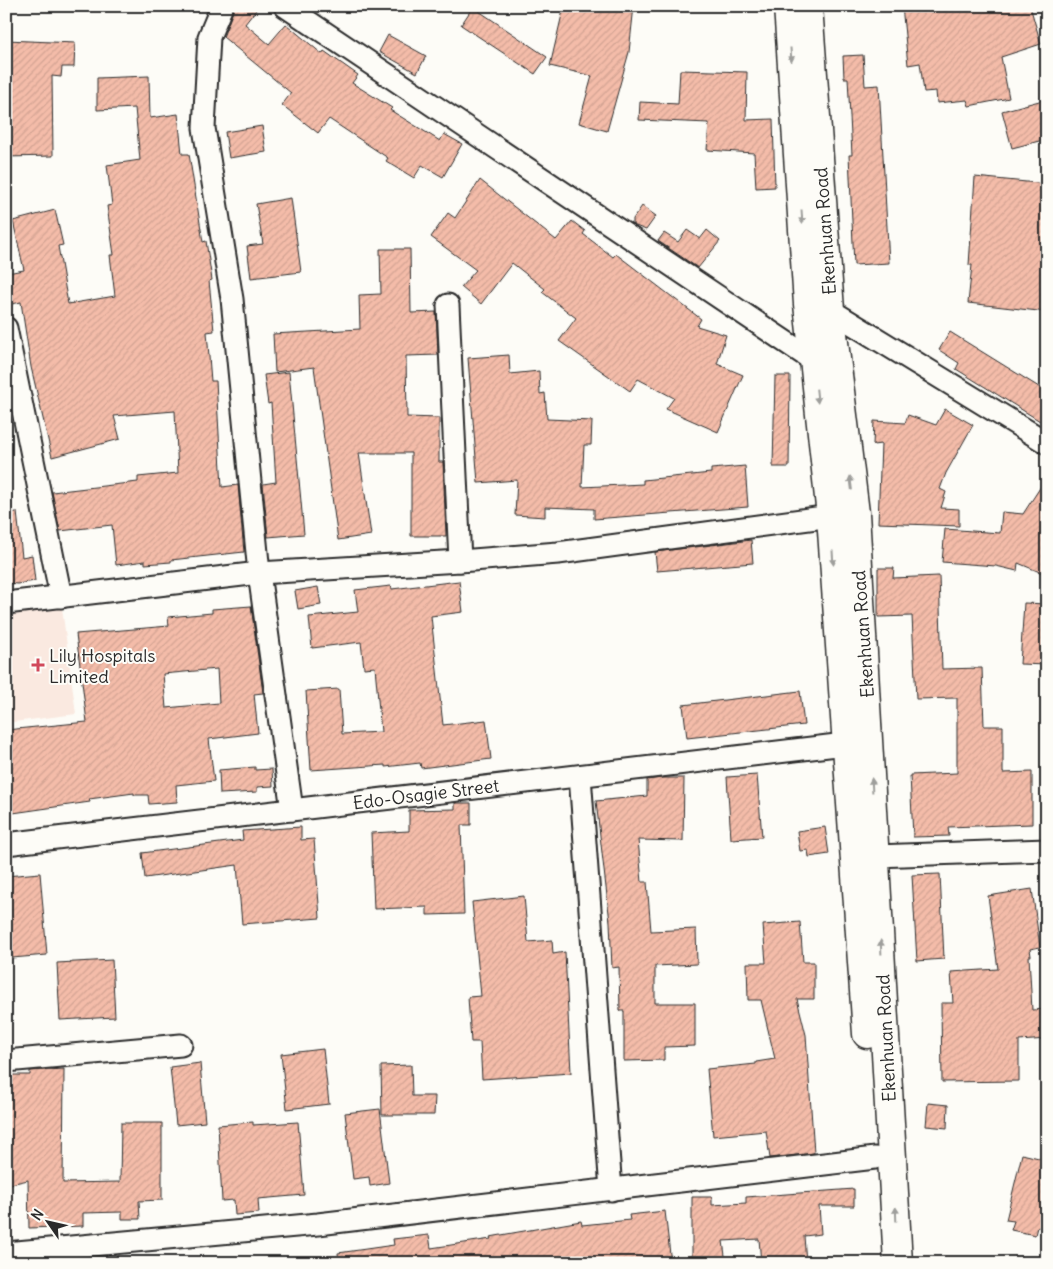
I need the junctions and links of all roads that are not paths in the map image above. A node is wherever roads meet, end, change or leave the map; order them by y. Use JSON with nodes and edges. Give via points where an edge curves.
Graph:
{"nodes":[{"id":1,"x":222,"y":6,"type":"edge"},
{"id":2,"x":285,"y":6,"type":"edge"},
{"id":3,"x":788,"y":6,"type":"edge"},
{"id":4,"x":808,"y":6,"type":"edge"},
{"id":5,"x":448,"y":305,"type":"dead end"},
{"id":6,"x":830,"y":310,"type":"junction"},
{"id":7,"x":6,"y":328,"type":"edge"},
{"id":8,"x":814,"y":361,"type":"junction"},
{"id":9,"x":1047,"y":443,"type":"edge"},
{"id":10,"x":843,"y":514,"type":"junction"},
{"id":11,"x":460,"y":562,"type":"junction"},
{"id":12,"x":259,"y":573,"type":"junction"},
{"id":13,"x":61,"y":597,"type":"junction"},
{"id":14,"x":6,"y":603,"type":"edge"},
{"id":15,"x":845,"y":744,"type":"junction"},
{"id":16,"x":580,"y":776,"type":"junction"},
{"id":17,"x":292,"y":810,"type":"junction"},
{"id":18,"x":6,"y":844,"type":"edge"},
{"id":19,"x":1047,"y":850,"type":"edge"},
{"id":20,"x":875,"y":856,"type":"junction"},
{"id":21,"x":181,"y":1045,"type":"dead end"},
{"id":22,"x":6,"y":1061,"type":"edge"},
{"id":23,"x":875,"y":1158,"type":"junction"},
{"id":24,"x":611,"y":1190,"type":"junction"},
{"id":25,"x":6,"y":1253,"type":"edge"},
{"id":26,"x":880,"y":1263,"type":"edge"},
{"id":27,"x":898,"y":1263,"type":"edge"}],
"edges":[{"from":1,"to":12,"type":"street","via":[[208,37],[204,128],[232,299]]},
{"from":2,"to":8,"type":"street"},
{"from":3,"to":8,"type":"main road","name":"Ekenhuan Road","one_way":true},
{"from":4,"to":6,"type":"main road","name":"Ekenhuan Road"},
{"from":5,"to":11,"type":"street"},
{"from":6,"to":9,"type":"street"},
{"from":10,"to":6,"type":"main road","name":"Ekenhuan Road","one_way":true},
{"from":7,"to":13,"type":"street"},
{"from":8,"to":10,"type":"main road","name":"Ekenhuan Road","one_way":true},
{"from":10,"to":11,"type":"street","via":[[558,553]]},
{"from":10,"to":15,"type":"main road","name":"Ekenhuan Road","one_way":true},
{"from":20,"to":10,"type":"main road","name":"Ekenhuan Road","one_way":true},
{"from":11,"to":12,"type":"street"},
{"from":12,"to":13,"type":"street"},
{"from":12,"to":17,"type":"street"},
{"from":13,"to":14,"type":"street"},
{"from":15,"to":16,"type":"street","name":"Edo-Osagie Street"},
{"from":15,"to":23,"type":"main road","name":"Ekenhuan Road"},
{"from":16,"to":17,"type":"street","name":"Edo-Osagie Street"},
{"from":16,"to":24,"type":"street"},
{"from":17,"to":18,"type":"street","name":"Edo-Osagie Street"},
{"from":19,"to":20,"type":"street"},
{"from":27,"to":20,"type":"main road","name":"Ekenhuan Road","one_way":true},
{"from":21,"to":22,"type":"street"},
{"from":23,"to":24,"type":"street"},
{"from":23,"to":26,"type":"main road","name":"Ekenhuan Road"},
{"from":24,"to":25,"type":"street","via":[[318,1224]]}]}
